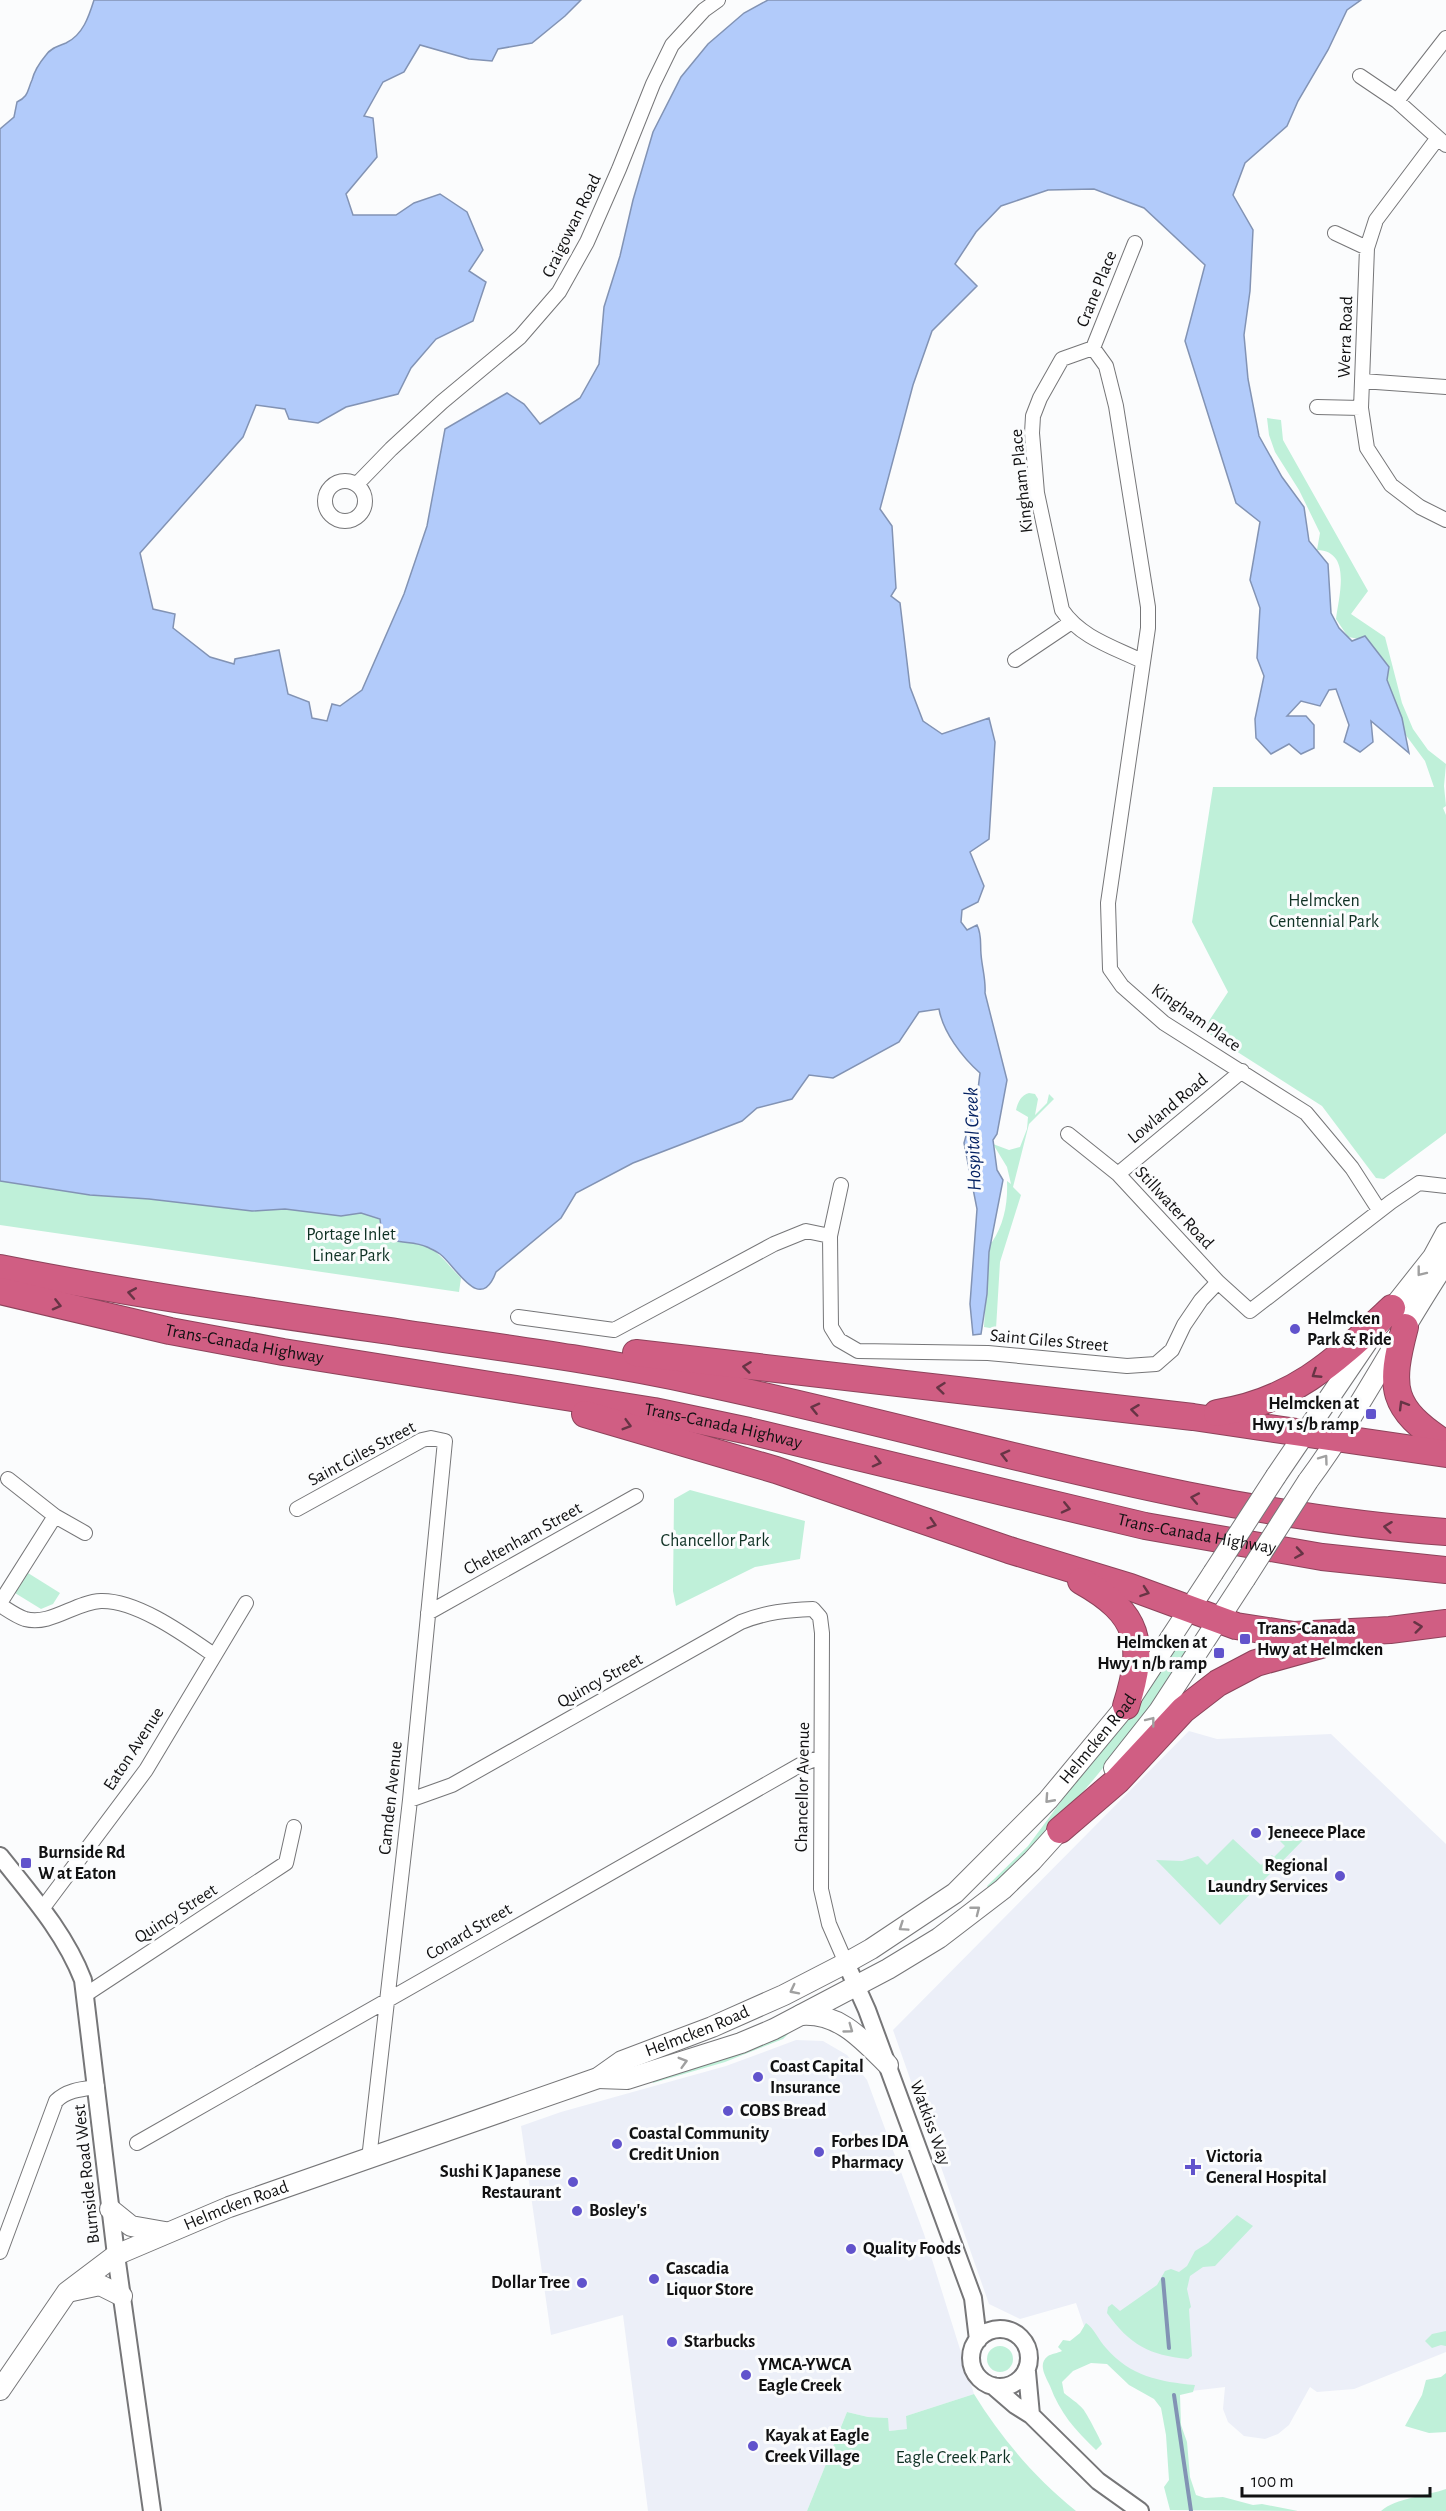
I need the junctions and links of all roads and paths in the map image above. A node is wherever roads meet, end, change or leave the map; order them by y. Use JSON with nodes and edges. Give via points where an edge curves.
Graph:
{"nodes":[{"id":1,"x":718,"y":0,"type":"edge"},
{"id":2,"x":1446,"y":38,"type":"edge"},
{"id":3,"x":1360,"y":76,"type":"dead end"},
{"id":4,"x":1397,"y":101,"type":"junction"},
{"id":5,"x":1442,"y":142,"type":"edge"},
{"id":6,"x":1335,"y":233,"type":"dead end"},
{"id":7,"x":1135,"y":243,"type":"dead end"},
{"id":8,"x":1367,"y":248,"type":"junction"},
{"id":9,"x":1093,"y":348,"type":"junction"},
{"id":10,"x":1362,"y":381,"type":"junction"},
{"id":11,"x":1446,"y":387,"type":"edge"},
{"id":12,"x":1317,"y":407,"type":"dead end"},
{"id":13,"x":1361,"y":408,"type":"junction"},
{"id":14,"x":357,"y":484,"type":"dead end"},
{"id":15,"x":1446,"y":520,"type":"edge"},
{"id":16,"x":1070,"y":623,"type":"junction"},
{"id":17,"x":1015,"y":660,"type":"dead end"},
{"id":18,"x":1142,"y":661,"type":"junction"},
{"id":19,"x":1242,"y":1071,"type":"junction"},
{"id":20,"x":1068,"y":1134,"type":"dead end"},
{"id":21,"x":1118,"y":1174,"type":"junction"},
{"id":22,"x":1419,"y":1183,"type":"junction"},
{"id":23,"x":842,"y":1185,"type":"dead end"},
{"id":24,"x":1446,"y":1186,"type":"edge"},
{"id":25,"x":1446,"y":1194,"type":"edge"},
{"id":26,"x":1379,"y":1210,"type":"junction"},
{"id":27,"x":1446,"y":1233,"type":"edge"},
{"id":28,"x":830,"y":1236,"type":"junction"},
{"id":29,"x":1446,"y":1262,"type":"edge"},
{"id":30,"x":0,"y":1268,"type":"edge"},
{"id":31,"x":1218,"y":1282,"type":"junction"},
{"id":32,"x":0,"y":1291,"type":"edge"},
{"id":33,"x":189,"y":1303,"type":"junction"},
{"id":34,"x":518,"y":1317,"type":"dead end"},
{"id":35,"x":1398,"y":1317,"type":"junction"},
{"id":36,"x":283,"y":1352,"type":"junction"},
{"id":37,"x":1193,"y":1417,"type":"junction"},
{"id":38,"x":1306,"y":1432,"type":"junction"},
{"id":39,"x":1340,"y":1438,"type":"junction"},
{"id":40,"x":445,"y":1442,"type":"joint"},
{"id":41,"x":1446,"y":1444,"type":"edge"},
{"id":42,"x":1446,"y":1454,"type":"edge"},
{"id":43,"x":8,"y":1479,"type":"dead end"},
{"id":44,"x":636,"y":1496,"type":"dead end"},
{"id":45,"x":297,"y":1509,"type":"dead end"},
{"id":46,"x":55,"y":1516,"type":"junction"},
{"id":47,"x":1446,"y":1532,"type":"edge"},
{"id":48,"x":85,"y":1533,"type":"dead end"},
{"id":49,"x":1009,"y":1550,"type":"junction"},
{"id":50,"x":1446,"y":1570,"type":"edge"},
{"id":51,"x":246,"y":1603,"type":"dead end"},
{"id":52,"x":0,"y":1604,"type":"edge"},
{"id":53,"x":1191,"y":1609,"type":"junction"},
{"id":54,"x":813,"y":1610,"type":"joint"},
{"id":55,"x":428,"y":1613,"type":"junction"},
{"id":56,"x":1219,"y":1621,"type":"junction"},
{"id":57,"x":1446,"y":1623,"type":"edge"},
{"id":58,"x":1390,"y":1630,"type":"junction"},
{"id":59,"x":214,"y":1655,"type":"junction"},
{"id":60,"x":1126,"y":1706,"type":"junction"},
{"id":61,"x":822,"y":1757,"type":"junction"},
{"id":62,"x":410,"y":1800,"type":"junction"},
{"id":63,"x":294,"y":1827,"type":"dead end"},
{"id":64,"x":1060,"y":1830,"type":"junction"},
{"id":65,"x":0,"y":1856,"type":"edge"},
{"id":66,"x":42,"y":1908,"type":"junction"},
{"id":67,"x":846,"y":1963,"type":"junction"},
{"id":68,"x":856,"y":1986,"type":"junction"},
{"id":69,"x":85,"y":1995,"type":"junction"},
{"id":70,"x":386,"y":2000,"type":"junction"},
{"id":71,"x":801,"y":2015,"type":"junction"},
{"id":72,"x":888,"y":2065,"type":"junction"},
{"id":73,"x":598,"y":2078,"type":"junction"},
{"id":74,"x":97,"y":2087,"type":"junction"},
{"id":75,"x":137,"y":2143,"type":"dead end"},
{"id":76,"x":369,"y":2159,"type":"junction"},
{"id":77,"x":110,"y":2209,"type":"junction"},
{"id":78,"x":168,"y":2232,"type":"junction"},
{"id":79,"x":0,"y":2252,"type":"edge"},
{"id":80,"x":116,"y":2255,"type":"junction"},
{"id":81,"x":67,"y":2292,"type":"junction"},
{"id":82,"x":122,"y":2296,"type":"junction"},
{"id":83,"x":972,"y":2298,"type":"junction"},
{"id":84,"x":995,"y":2330,"type":"junction"},
{"id":85,"x":978,"y":2340,"type":"junction"},
{"id":86,"x":1027,"y":2372,"type":"junction"},
{"id":87,"x":993,"y":2386,"type":"junction"},
{"id":88,"x":0,"y":2390,"type":"edge"},
{"id":89,"x":1031,"y":2415,"type":"junction"},
{"id":90,"x":152,"y":2511,"type":"edge"},
{"id":91,"x":1140,"y":2511,"type":"edge"}],
"edges":[{"from":1,"to":14,"type":"street","name":"Craigowan Road","via":[[672,45],[587,242],[559,292],[520,337],[442,402]]},
{"from":2,"to":4,"type":"street"},
{"from":3,"to":4,"type":"street"},
{"from":4,"to":5,"type":"street"},
{"from":5,"to":8,"type":"street","name":"Werra Road","via":[[1376,220]]},
{"from":6,"to":8,"type":"street"},
{"from":7,"to":9,"type":"street","name":"Crane Place"},
{"from":8,"to":10,"type":"street","name":"Werra Road"},
{"from":9,"to":16,"type":"street","name":"Kingham Place","via":[[1062,359],[1040,398],[1032,424],[1039,505],[1062,610]]},
{"from":9,"to":18,"type":"street","name":"Kingham Place","via":[[1106,366],[1116,406],[1135,516],[1148,607]]},
{"from":10,"to":11,"type":"street"},
{"from":10,"to":13,"type":"street","name":"Werra Road"},
{"from":12,"to":13,"type":"street"},
{"from":13,"to":15,"type":"street","name":"Werra Road","via":[[1367,448],[1391,485]]},
{"from":16,"to":17,"type":"street"},
{"from":16,"to":18,"type":"street"},
{"from":18,"to":19,"type":"street","name":"Kingham Place","via":[[1108,903],[1110,969],[1122,986],[1164,1023]]},
{"from":19,"to":21,"type":"street","name":"Lowland Road"},
{"from":19,"to":26,"type":"street","name":"Kingham Place","via":[[1306,1113],[1353,1168]]},
{"from":20,"to":21,"type":"street","name":"Stillwater Road"},
{"from":21,"to":31,"type":"street","name":"Stillwater Road"},
{"from":22,"to":24,"type":"street"},
{"from":22,"to":25,"type":"street"},
{"from":22,"to":26,"type":"street"},
{"from":23,"to":28,"type":"street"},
{"from":26,"to":31,"type":"street","name":"Stillwater Road","via":[[1250,1311]]},
{"from":27,"to":35,"type":"main road","name":"Helmcken Road","one_way":true},
{"from":28,"to":31,"type":"street","name":"Saint Giles Street","via":[[831,1327],[839,1340],[858,1351],[988,1353],[1127,1366],[1156,1364],[1172,1350],[1184,1325]]},
{"from":28,"to":34,"type":"street","via":[[806,1231],[774,1244],[614,1330]]},
{"from":29,"to":35,"type":"main road","name":"Helmcken Road"},
{"from":33,"to":30,"type":"highway","name":"Trans-Canada Highway","one_way":true},
{"from":32,"to":36,"type":"highway","name":"Trans-Canada Highway","one_way":true,"via":[[170,1331]]},
{"from":37,"to":33,"type":"highway","one_way":true,"via":[[480,1335],[242,1300]]},
{"from":47,"to":33,"type":"highway","name":"Trans-Canada Highway","one_way":true,"via":[[1316,1518],[1185,1496],[630,1368]]},
{"from":35,"to":37,"type":"highway","one_way":true,"via":[[1277,1397],[1247,1408]]},
{"from":35,"to":38,"type":"main road","name":"Helmcken Road"},
{"from":35,"to":39,"type":"main road","name":"Helmcken Road"},
{"from":41,"to":35,"type":"highway","one_way":true,"via":[[1411,1418],[1397,1395]]},
{"from":36,"to":49,"type":"highway","one_way":true,"via":[[358,1375],[512,1398],[602,1418],[776,1470]]},
{"from":36,"to":50,"type":"highway","name":"Trans-Canada Highway","one_way":true,"via":[[654,1411],[1134,1524],[1234,1543]]},
{"from":37,"to":38,"type":"highway"},
{"from":38,"to":39,"type":"highway"},
{"from":38,"to":53,"type":"main road","name":"Helmcken Road","bridge":true},
{"from":39,"to":42,"type":"highway"},
{"from":56,"to":39,"type":"main road","name":"Helmcken Road","one_way":true,"bridge":true},
{"from":40,"to":45,"type":"street","name":"Saint Giles Street","via":[[431,1437],[422,1440]]},
{"from":40,"to":55,"type":"street","name":"Camden Avenue"},
{"from":43,"to":46,"type":"street"},
{"from":44,"to":55,"type":"street","name":"Cheltenham Street"},
{"from":46,"to":48,"type":"street"},
{"from":46,"to":52,"type":"street"},
{"from":49,"to":53,"type":"highway","one_way":true},
{"from":49,"to":60,"type":"highway","via":[[1102,1592],[1126,1616],[1137,1644],[1138,1659]]},
{"from":51,"to":59,"type":"street","name":"Eaton Avenue"},
{"from":52,"to":59,"type":"street","via":[[34,1620],[84,1604],[110,1601],[174,1628]]},
{"from":53,"to":56,"type":"highway"},
{"from":53,"to":60,"type":"main road","name":"Helmcken Road"},
{"from":54,"to":61,"type":"street","name":"Chancellor Avenue","via":[[820,1617],[822,1633]]},
{"from":54,"to":62,"type":"street","name":"Quincy Street","via":[[786,1609],[741,1622],[452,1785]]},
{"from":55,"to":62,"type":"street","name":"Camden Avenue"},
{"from":56,"to":58,"type":"highway","via":[[1294,1635]]},
{"from":64,"to":56,"type":"main road","name":"Helmcken Road","one_way":true,"via":[[1159,1711]]},
{"from":58,"to":57,"type":"highway","one_way":true},
{"from":58,"to":64,"type":"highway","via":[[1275,1656],[1218,1683],[1183,1710],[1117,1781]]},
{"from":59,"to":66,"type":"street","name":"Eaton Avenue","via":[[146,1770]]},
{"from":60,"to":67,"type":"main road","name":"Helmcken Road","one_way":true,"via":[[1048,1800],[955,1893]]},
{"from":61,"to":67,"type":"street","name":"Chancellor Avenue","via":[[821,1889],[829,1924]]},
{"from":61,"to":70,"type":"street","name":"Conard Street","via":[[800,1765]]},
{"from":62,"to":70,"type":"street","name":"Camden Avenue"},
{"from":63,"to":69,"type":"street","name":"Quincy Street","via":[[286,1863]]},
{"from":68,"to":64,"type":"main road","name":"Helmcken Road","one_way":true,"via":[[966,1918],[1017,1876]]},
{"from":65,"to":66,"type":"street","name":"Burnside Road West"},
{"from":66,"to":69,"type":"street","name":"Burnside Road West","via":[[77,1966]]},
{"from":67,"to":68,"type":"street","name":"Watkiss Way"},
{"from":67,"to":73,"type":"main road","name":"Helmcken Road","one_way":true,"via":[[722,2023],[622,2061]]},
{"from":68,"to":71,"type":"main road","name":"Helmcken Road"},
{"from":68,"to":72,"type":"street","name":"Watkiss Way"},
{"from":69,"to":74,"type":"street","name":"Burnside Road West"},
{"from":70,"to":75,"type":"street","name":"Conard Street"},
{"from":70,"to":76,"type":"street","name":"Camden Avenue"},
{"from":71,"to":72,"type":"main road","one_way":true,"via":[[816,2014],[839,2022]]},
{"from":73,"to":71,"type":"main road","name":"Helmcken Road","one_way":true,"via":[[627,2079],[741,2043]]},
{"from":72,"to":83,"type":"street","name":"Watkiss Way"},
{"from":73,"to":76,"type":"main road","name":"Helmcken Road"},
{"from":74,"to":77,"type":"street","name":"Burnside Road West"},
{"from":74,"to":79,"type":"street","via":[[74,2090],[56,2101]]},
{"from":76,"to":78,"type":"main road","name":"Helmcken Road","via":[[230,2206]]},
{"from":77,"to":78,"type":"main road","via":[[131,2226]]},
{"from":77,"to":80,"type":"street","name":"Burnside Road West"},
{"from":78,"to":80,"type":"main road","name":"Helmcken Road"},
{"from":80,"to":81,"type":"main road","name":"Helmcken Road"},
{"from":80,"to":82,"type":"street","name":"Burnside Road West"},
{"from":81,"to":82,"type":"main road","via":[[100,2285]]},
{"from":81,"to":88,"type":"main road","name":"Helmcken Road"},
{"from":82,"to":90,"type":"street","name":"Burnside Road West"},
{"from":83,"to":84,"type":"street","name":"Watkiss Way"},
{"from":83,"to":85,"type":"street","name":"Watkiss Way"},
{"from":84,"to":85,"type":"street"},
{"from":84,"to":86,"type":"street","via":[[1007,2330],[1026,2345]]},
{"from":85,"to":87,"type":"street","via":[[971,2362],[982,2381]]},
{"from":86,"to":87,"type":"street","via":[[1012,2385]]},
{"from":86,"to":89,"type":"street"},
{"from":87,"to":89,"type":"street"},
{"from":89,"to":91,"type":"street","via":[[1098,2481]]}]}
